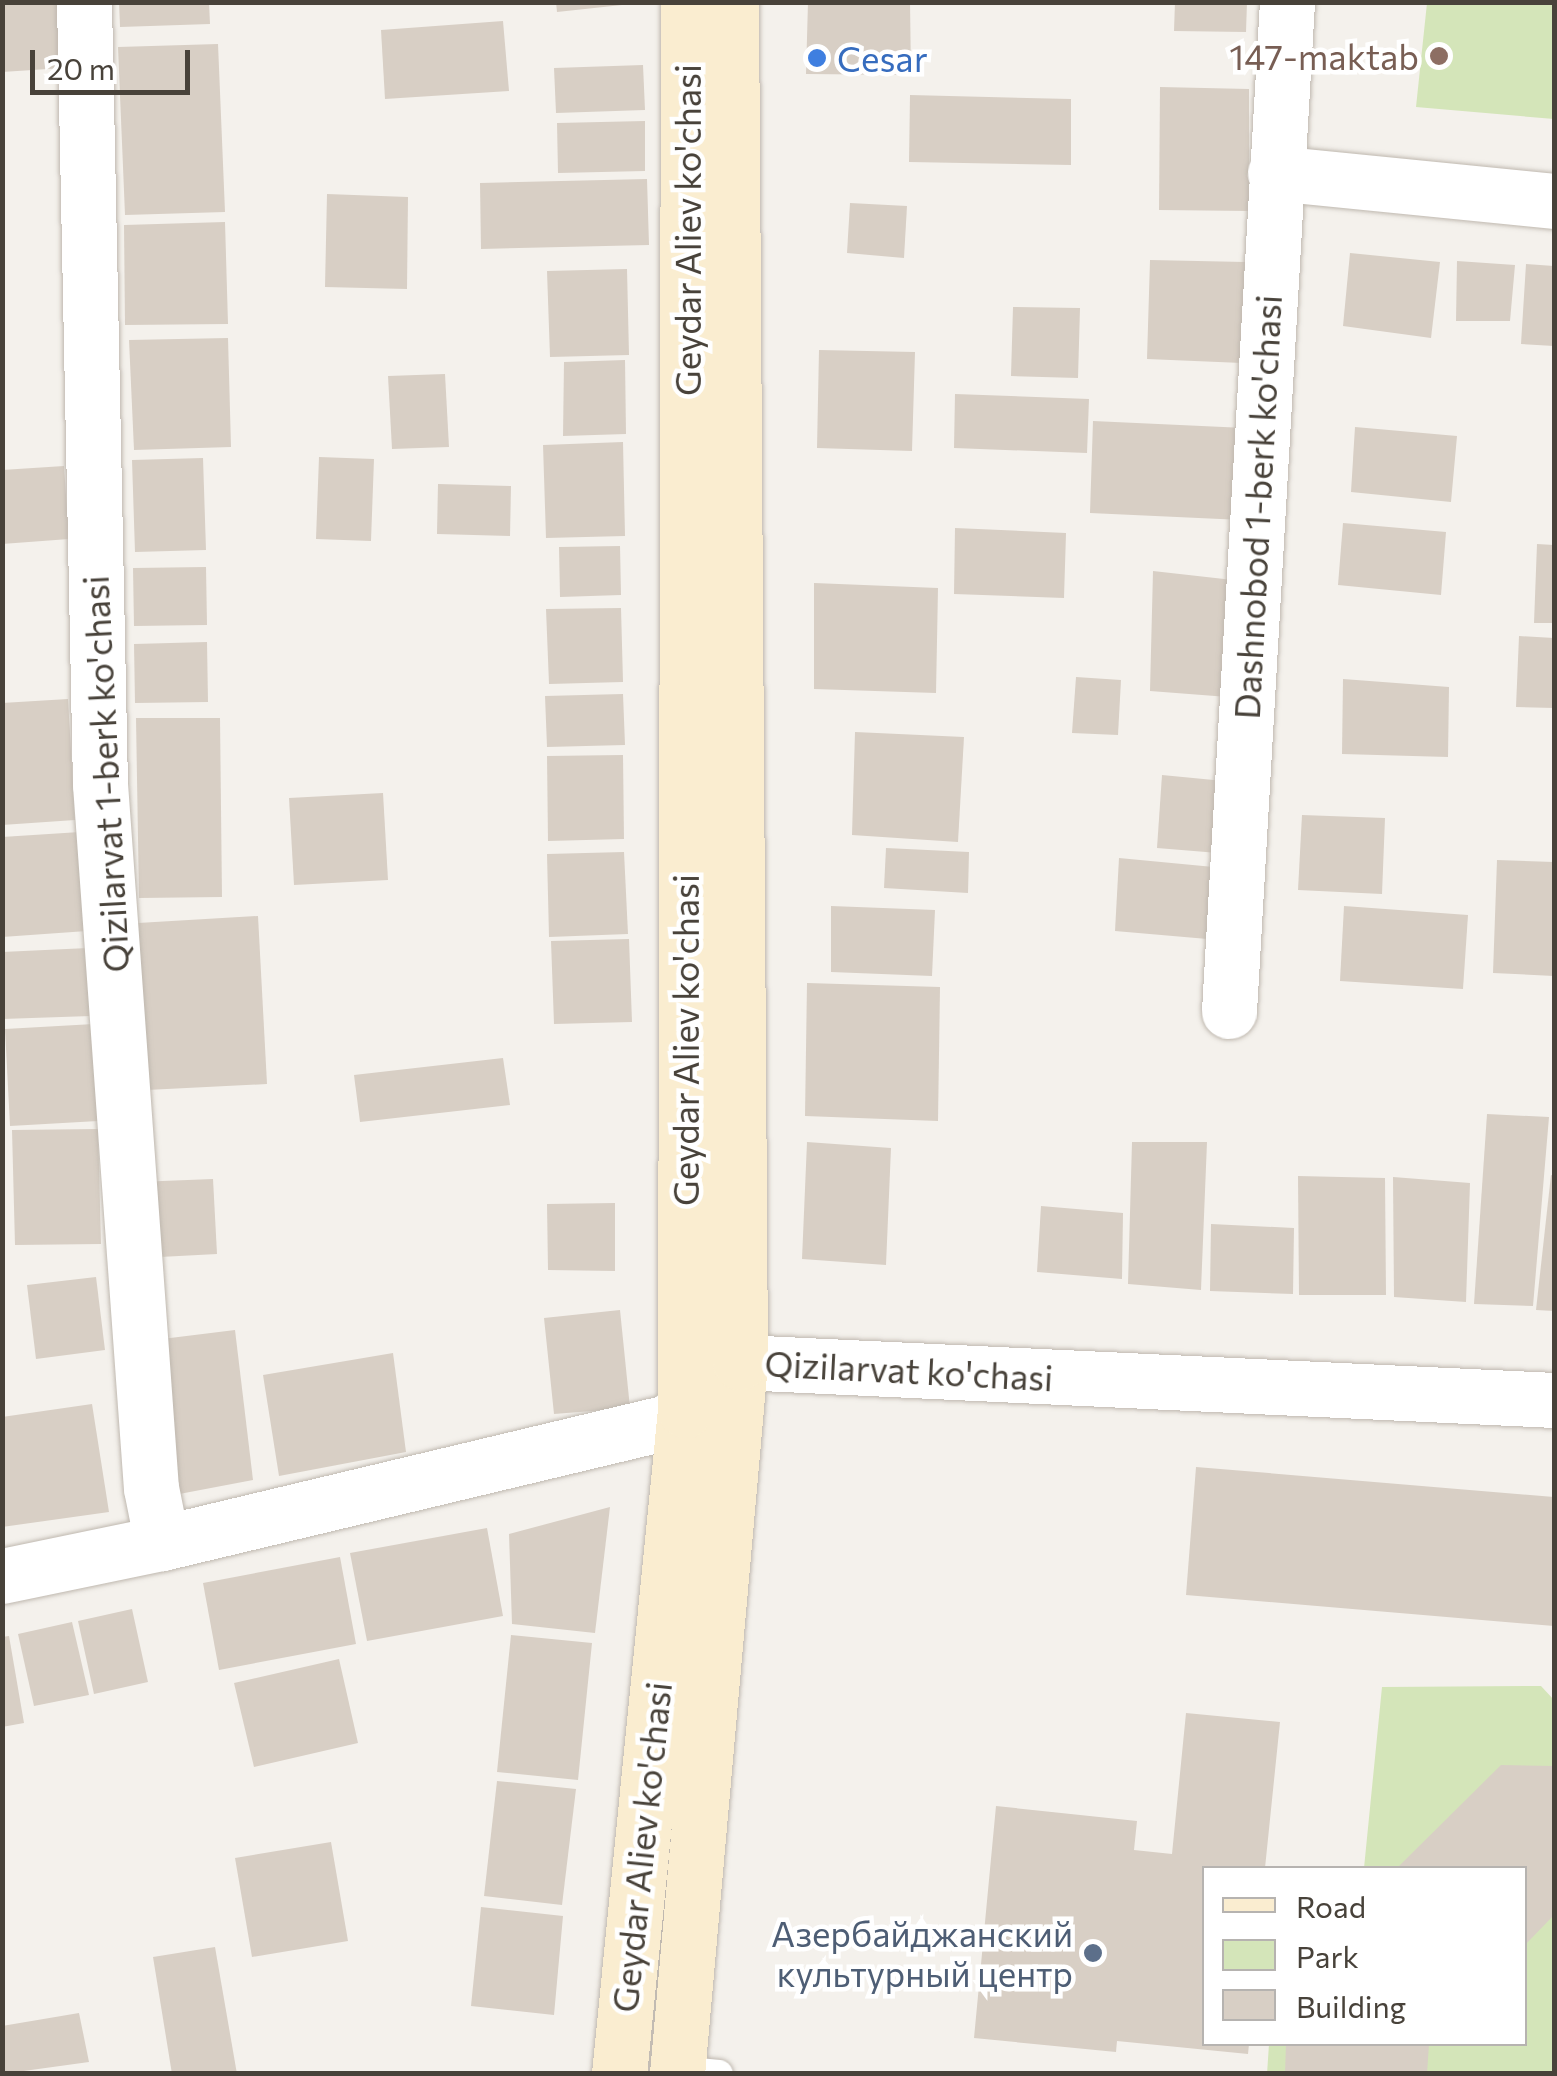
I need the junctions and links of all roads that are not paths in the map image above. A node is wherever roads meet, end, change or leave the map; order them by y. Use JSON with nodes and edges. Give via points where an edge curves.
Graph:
{"nodes":[{"id":1,"x":84,"y":2,"type":"edge"},
{"id":2,"x":688,"y":2,"type":"edge"},
{"id":3,"x":731,"y":2,"type":"edge"},
{"id":4,"x":1287,"y":2,"type":"edge"},
{"id":5,"x":1275,"y":172,"type":"junction"},
{"id":6,"x":1554,"y":201,"type":"edge"},
{"id":7,"x":1229,"y":1011,"type":"dead end"},
{"id":8,"x":740,"y":1362,"type":"junction"},
{"id":9,"x":1554,"y":1400,"type":"edge"},
{"id":10,"x":684,"y":1410,"type":"junction"},
{"id":11,"x":162,"y":1543,"type":"junction"},
{"id":12,"x":2,"y":1576,"type":"edge"},
{"id":13,"x":691,"y":2072,"type":"edge"},
{"id":14,"x":619,"y":2074,"type":"edge"}],
"edges":[{"from":1,"to":11,"type":"street","name":"Qizilarvat 1-berk ko'chasi","via":[[100,784],[151,1488]]},
{"from":2,"to":10,"type":"main road","name":"Geydar Aliev ko'chasi"},
{"from":3,"to":8,"type":"main road","name":"Geydar Aliev ko'chasi"},
{"from":4,"to":5,"type":"street","name":"Dashnobod 1-berk ko'chasi"},
{"from":5,"to":6,"type":"street"},
{"from":5,"to":7,"type":"street","name":"Dashnobod 1-berk ko'chasi"},
{"from":8,"to":9,"type":"street","name":"Qizilarvat ko'chasi"},
{"from":8,"to":10,"type":"street","name":"Qizilarvat ko'chasi"},
{"from":8,"to":13,"type":"main road","name":"Geydar Aliev ko'chasi"},
{"from":10,"to":11,"type":"street","name":"Qizilarvat ko'chasi","via":[[651,1426]]},
{"from":10,"to":14,"type":"main road","name":"Geydar Aliev ko'chasi"},
{"from":11,"to":12,"type":"street","name":"Qizilarvat ko'chasi"}]}
